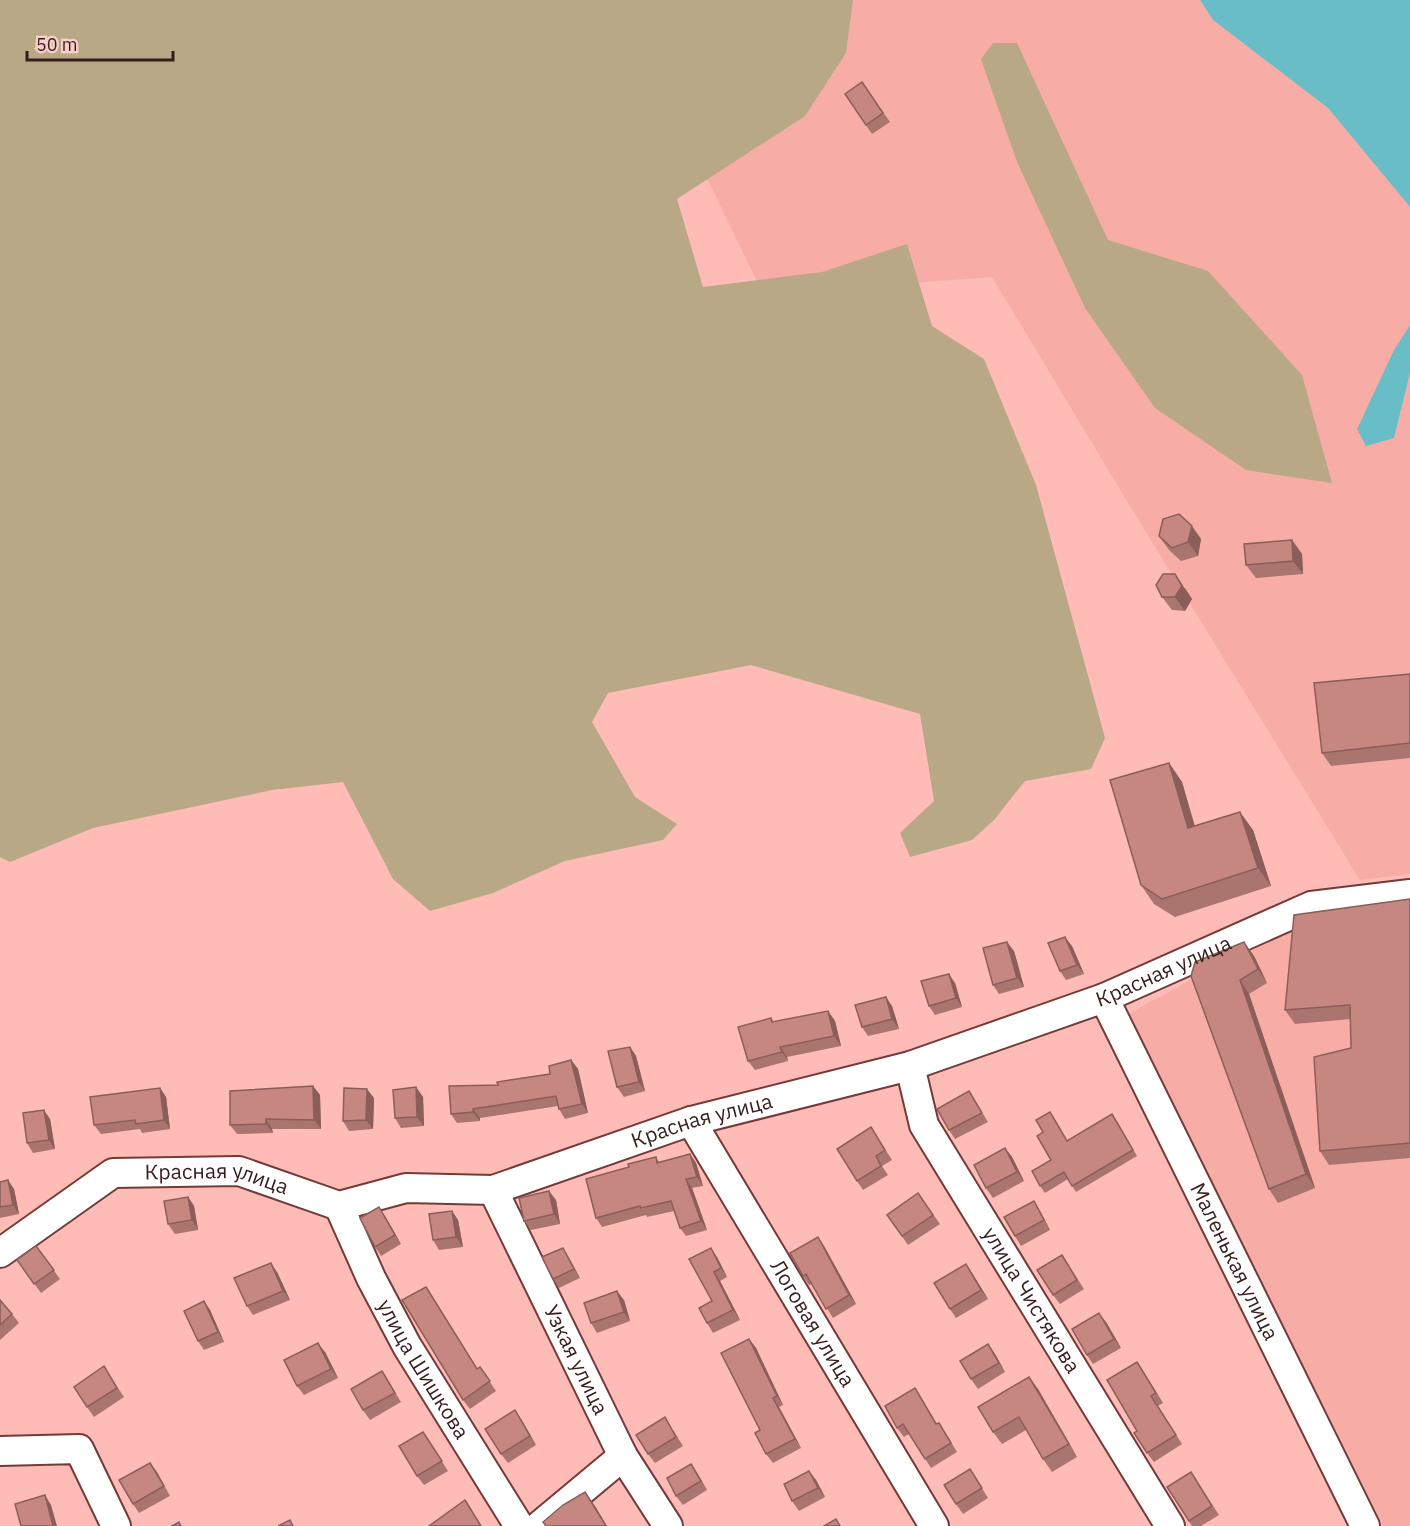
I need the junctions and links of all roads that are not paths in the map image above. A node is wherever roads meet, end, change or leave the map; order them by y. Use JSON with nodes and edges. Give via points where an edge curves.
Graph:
{"nodes":[{"id":1,"x":1410,"y":894,"type":"edge"},
{"id":2,"x":1104,"y":998,"type":"junction"},
{"id":3,"x":910,"y":1066,"type":"junction"},
{"id":4,"x":691,"y":1121,"type":"junction"},
{"id":5,"x":493,"y":1190,"type":"junction"},
{"id":6,"x":339,"y":1206,"type":"junction"},
{"id":7,"x":0,"y":1253,"type":"edge"},
{"id":8,"x":0,"y":1451,"type":"edge"},
{"id":9,"x":623,"y":1456,"type":"junction"},
{"id":10,"x":116,"y":1526,"type":"edge"},
{"id":11,"x":519,"y":1526,"type":"edge"},
{"id":12,"x":538,"y":1526,"type":"edge"},
{"id":13,"x":668,"y":1526,"type":"edge"},
{"id":14,"x":934,"y":1526,"type":"edge"},
{"id":15,"x":1170,"y":1526,"type":"edge"},
{"id":16,"x":1365,"y":1526,"type":"edge"}],
"edges":[{"from":1,"to":2,"type":"street","name":"Красная улица","via":[[1311,906]]},
{"from":2,"to":3,"type":"street","name":"Красная улица"},
{"from":2,"to":16,"type":"street","name":"Маленькая улица"},
{"from":3,"to":4,"type":"street","name":"Красная улица"},
{"from":3,"to":15,"type":"street","name":"улица Чистякова","via":[[924,1125]]},
{"from":4,"to":5,"type":"street","name":"Красная улица"},
{"from":4,"to":14,"type":"street","name":"Логовая улица"},
{"from":5,"to":6,"type":"street","name":"Красная улица","via":[[406,1188]]},
{"from":5,"to":9,"type":"street","name":"Узкая улица"},
{"from":6,"to":7,"type":"street","name":"Красная улица","via":[[238,1171],[113,1173]]},
{"from":6,"to":11,"type":"street","name":"улица Шишкова","via":[[407,1346]]},
{"from":8,"to":10,"type":"street","via":[[79,1449]]},
{"from":9,"to":12,"type":"street"},
{"from":9,"to":13,"type":"street","name":"Узкая улица"}]}
